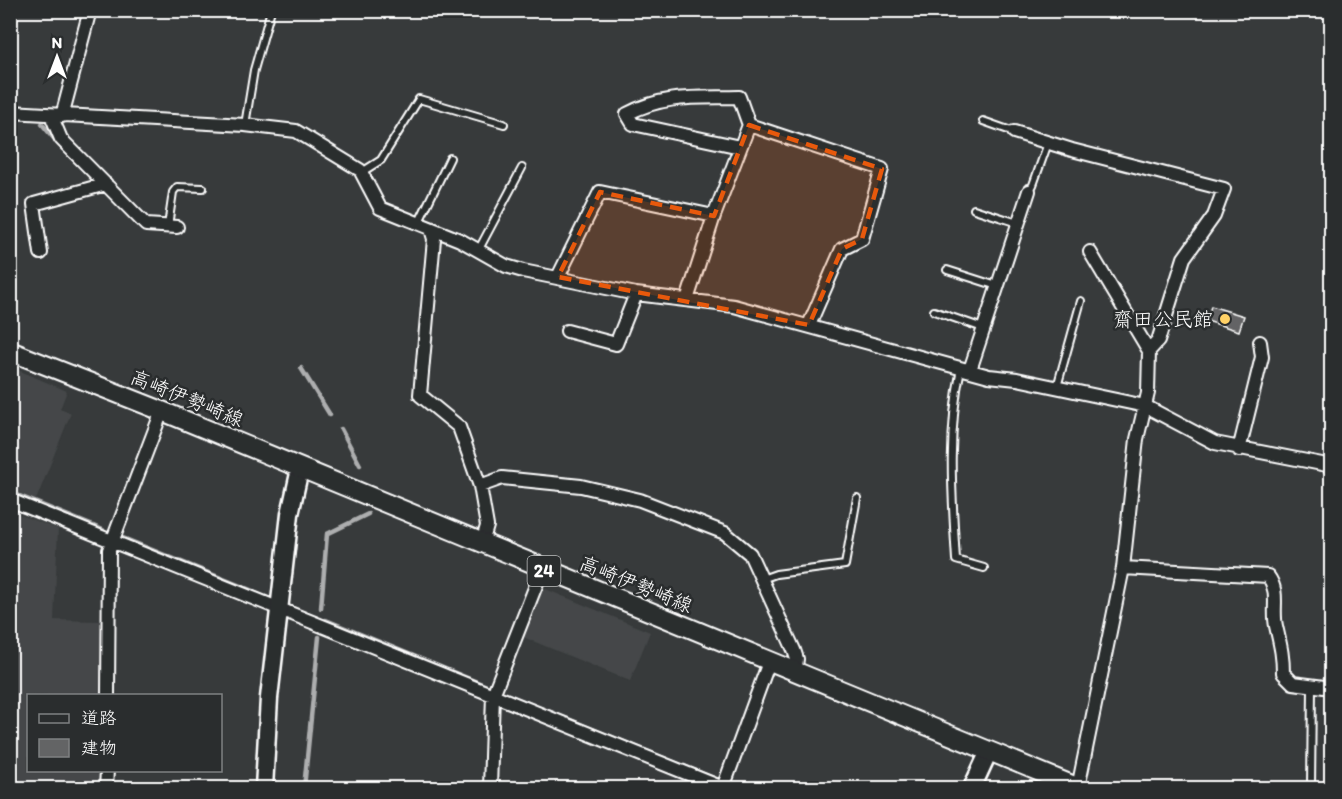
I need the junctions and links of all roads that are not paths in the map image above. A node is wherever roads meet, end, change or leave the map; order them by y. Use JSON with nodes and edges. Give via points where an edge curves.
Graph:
{"nodes":[{"id":1,"x":90,"y":10,"type":"edge"},
{"id":2,"x":271,"y":10,"type":"edge"},
{"id":3,"x":10,"y":112,"type":"edge"},
{"id":4,"x":57,"y":116,"type":"junction"},
{"id":5,"x":983,"y":121,"type":"dead end"},
{"id":6,"x":504,"y":124,"type":"dead end"},
{"id":7,"x":245,"y":125,"type":"junction"},
{"id":8,"x":748,"y":125,"type":"junction"},
{"id":9,"x":1014,"y":132,"type":"joint"},
{"id":10,"x":1048,"y":143,"type":"junction"},
{"id":11,"x":740,"y":147,"type":"junction"},
{"id":12,"x":450,"y":158,"type":"dead end"},
{"id":13,"x":522,"y":168,"type":"dead end"},
{"id":14,"x":362,"y":172,"type":"junction"},
{"id":15,"x":106,"y":184,"type":"junction"},
{"id":16,"x":203,"y":188,"type":"dead end"},
{"id":17,"x":1029,"y":191,"type":"joint"},
{"id":18,"x":974,"y":209,"type":"dead end"},
{"id":19,"x":714,"y":216,"type":"junction"},
{"id":20,"x":1018,"y":223,"type":"junction"},
{"id":21,"x":418,"y":224,"type":"junction"},
{"id":22,"x":172,"y":227,"type":"joint"},
{"id":23,"x":431,"y":229,"type":"junction"},
{"id":24,"x":478,"y":251,"type":"junction"},
{"id":25,"x":1089,"y":252,"type":"dead end"},
{"id":26,"x":41,"y":253,"type":"dead end"},
{"id":27,"x":946,"y":270,"type":"dead end"},
{"id":28,"x":558,"y":277,"type":"junction"},
{"id":29,"x":997,"y":286,"type":"junction"},
{"id":30,"x":636,"y":294,"type":"junction"},
{"id":31,"x":687,"y":300,"type":"junction"},
{"id":32,"x":1081,"y":301,"type":"dead end"},
{"id":33,"x":934,"y":311,"type":"dead end"},
{"id":34,"x":809,"y":325,"type":"junction"},
{"id":35,"x":983,"y":328,"type":"junction"},
{"id":36,"x":567,"y":331,"type":"dead end"},
{"id":37,"x":1260,"y":342,"type":"dead end"},
{"id":38,"x":10,"y":351,"type":"edge"},
{"id":39,"x":1149,"y":351,"type":"junction"},
{"id":40,"x":965,"y":369,"type":"junction"},
{"id":41,"x":1057,"y":388,"type":"junction"},
{"id":42,"x":1145,"y":406,"type":"junction"},
{"id":43,"x":162,"y":411,"type":"junction"},
{"id":44,"x":1239,"y":450,"type":"junction"},
{"id":45,"x":1332,"y":466,"type":"edge"},
{"id":46,"x":300,"y":468,"type":"junction"},
{"id":47,"x":480,"y":486,"type":"junction"},
{"id":48,"x":857,"y":498,"type":"dead end"},
{"id":49,"x":10,"y":500,"type":"edge"},
{"id":50,"x":111,"y":540,"type":"junction"},
{"id":51,"x":482,"y":543,"type":"junction"},
{"id":52,"x":1124,"y":567,"type":"junction"},
{"id":53,"x":984,"y":568,"type":"dead end"},
{"id":54,"x":542,"y":570,"type":"junction"},
{"id":55,"x":762,"y":579,"type":"junction"},
{"id":56,"x":279,"y":608,"type":"junction"},
{"id":57,"x":769,"y":662,"type":"junction"},
{"id":58,"x":795,"y":672,"type":"junction"},
{"id":59,"x":1312,"y":687,"type":"junction"},
{"id":60,"x":1332,"y":688,"type":"edge"},
{"id":61,"x":108,"y":694,"type":"edge"},
{"id":62,"x":493,"y":695,"type":"junction"},
{"id":63,"x":989,"y":751,"type":"junction"},
{"id":64,"x":107,"y":772,"type":"edge"},
{"id":65,"x":723,"y":788,"type":"edge"},
{"id":66,"x":1078,"y":788,"type":"edge"},
{"id":67,"x":106,"y":789,"type":"edge"},
{"id":68,"x":264,"y":789,"type":"edge"},
{"id":69,"x":490,"y":789,"type":"edge"},
{"id":70,"x":972,"y":789,"type":"edge"},
{"id":71,"x":1311,"y":789,"type":"edge"}],
"edges":[{"from":1,"to":4,"type":"street"},
{"from":2,"to":7,"type":"lane","via":[[254,70]]},
{"from":3,"to":4,"type":"street"},
{"from":4,"to":7,"type":"street"},
{"from":4,"to":15,"type":"street","via":[[61,139]]},
{"from":5,"to":9,"type":"lane"},
{"from":6,"to":14,"type":"lane","via":[[419,99],[381,160]]},
{"from":7,"to":14,"type":"street","via":[[296,130]]},
{"from":8,"to":11,"type":"street"},
{"from":8,"to":11,"type":"street","via":[[739,97],[673,99],[648,103],[627,114],[633,124]]},
{"from":8,"to":34,"type":"street","via":[[882,169],[862,239],[842,249]]},
{"from":9,"to":10,"type":"street"},
{"from":10,"to":17,"type":"lane"},
{"from":10,"to":39,"type":"street","via":[[1224,189],[1214,216],[1184,258],[1158,341]]},
{"from":11,"to":19,"type":"street"},
{"from":12,"to":21,"type":"lane"},
{"from":13,"to":24,"type":"lane"},
{"from":14,"to":21,"type":"street","via":[[376,205]]},
{"from":15,"to":22,"type":"street","via":[[146,225]]},
{"from":15,"to":26,"type":"street","via":[[34,204]]},
{"from":16,"to":22,"type":"lane","via":[[177,187],[173,192]]},
{"from":17,"to":20,"type":"street"},
{"from":18,"to":20,"type":"lane"},
{"from":19,"to":28,"type":"street","via":[[600,192]]},
{"from":19,"to":31,"type":"street"},
{"from":20,"to":29,"type":"street"},
{"from":21,"to":23,"type":"street"},
{"from":23,"to":24,"type":"street"},
{"from":23,"to":47,"type":"street","via":[[434,239],[420,395],[459,427]]},
{"from":24,"to":28,"type":"street","via":[[506,266]]},
{"from":25,"to":39,"type":"street"},
{"from":27,"to":29,"type":"lane"},
{"from":28,"to":30,"type":"street"},
{"from":29,"to":35,"type":"street"},
{"from":30,"to":31,"type":"street"},
{"from":30,"to":36,"type":"street","via":[[616,344]]},
{"from":31,"to":34,"type":"street","via":[[734,306]]},
{"from":32,"to":41,"type":"lane"},
{"from":33,"to":35,"type":"lane"},
{"from":34,"to":40,"type":"street"},
{"from":35,"to":40,"type":"street"},
{"from":37,"to":44,"type":"street","via":[[1262,357]]},
{"from":38,"to":43,"type":"main road","name":"高崎伊勢崎線","number":"24"},
{"from":39,"to":42,"type":"street"},
{"from":40,"to":41,"type":"street"},
{"from":40,"to":53,"type":"lane","via":[[955,398],[950,464],[956,560]]},
{"from":41,"to":42,"type":"street"},
{"from":42,"to":44,"type":"street","via":[[1215,443]]},
{"from":42,"to":52,"type":"street","via":[[1137,439]]},
{"from":43,"to":46,"type":"main road","name":"高崎伊勢崎線","number":"24"},
{"from":43,"to":50,"type":"street"},
{"from":44,"to":45,"type":"street"},
{"from":46,"to":51,"type":"main road","name":"高崎伊勢崎線","number":"24"},
{"from":46,"to":56,"type":"street","via":[[290,514]]},
{"from":47,"to":51,"type":"street","via":[[487,526]]},
{"from":47,"to":55,"type":"street","via":[[502,478],[581,486],[640,500],[724,533],[750,554]]},
{"from":48,"to":55,"type":"lane","via":[[845,565]]},
{"from":49,"to":50,"type":"street"},
{"from":50,"to":56,"type":"street"},
{"from":50,"to":61,"type":"street"},
{"from":51,"to":54,"type":"main road","name":"高崎伊勢崎線","number":"24"},
{"from":52,"to":59,"type":"street","via":[[1268,576],[1275,586],[1283,673],[1293,683]]},
{"from":52,"to":66,"type":"street"},
{"from":54,"to":57,"type":"main road","name":"高崎伊勢崎線","number":"24"},
{"from":54,"to":62,"type":"street"},
{"from":55,"to":58,"type":"street","via":[[794,650]]},
{"from":56,"to":62,"type":"street"},
{"from":56,"to":68,"type":"street"},
{"from":57,"to":58,"type":"main road","name":"高崎伊勢崎線","number":"24"},
{"from":57,"to":65,"type":"street"},
{"from":58,"to":63,"type":"main road","name":"高崎伊勢崎線","number":"24"},
{"from":59,"to":60,"type":"street"},
{"from":59,"to":71,"type":"lane"},
{"from":62,"to":65,"type":"street"},
{"from":62,"to":69,"type":"street"},
{"from":63,"to":66,"type":"main road","name":"高崎伊勢崎線","number":"24"},
{"from":63,"to":70,"type":"street"},
{"from":64,"to":67,"type":"street"}]}
